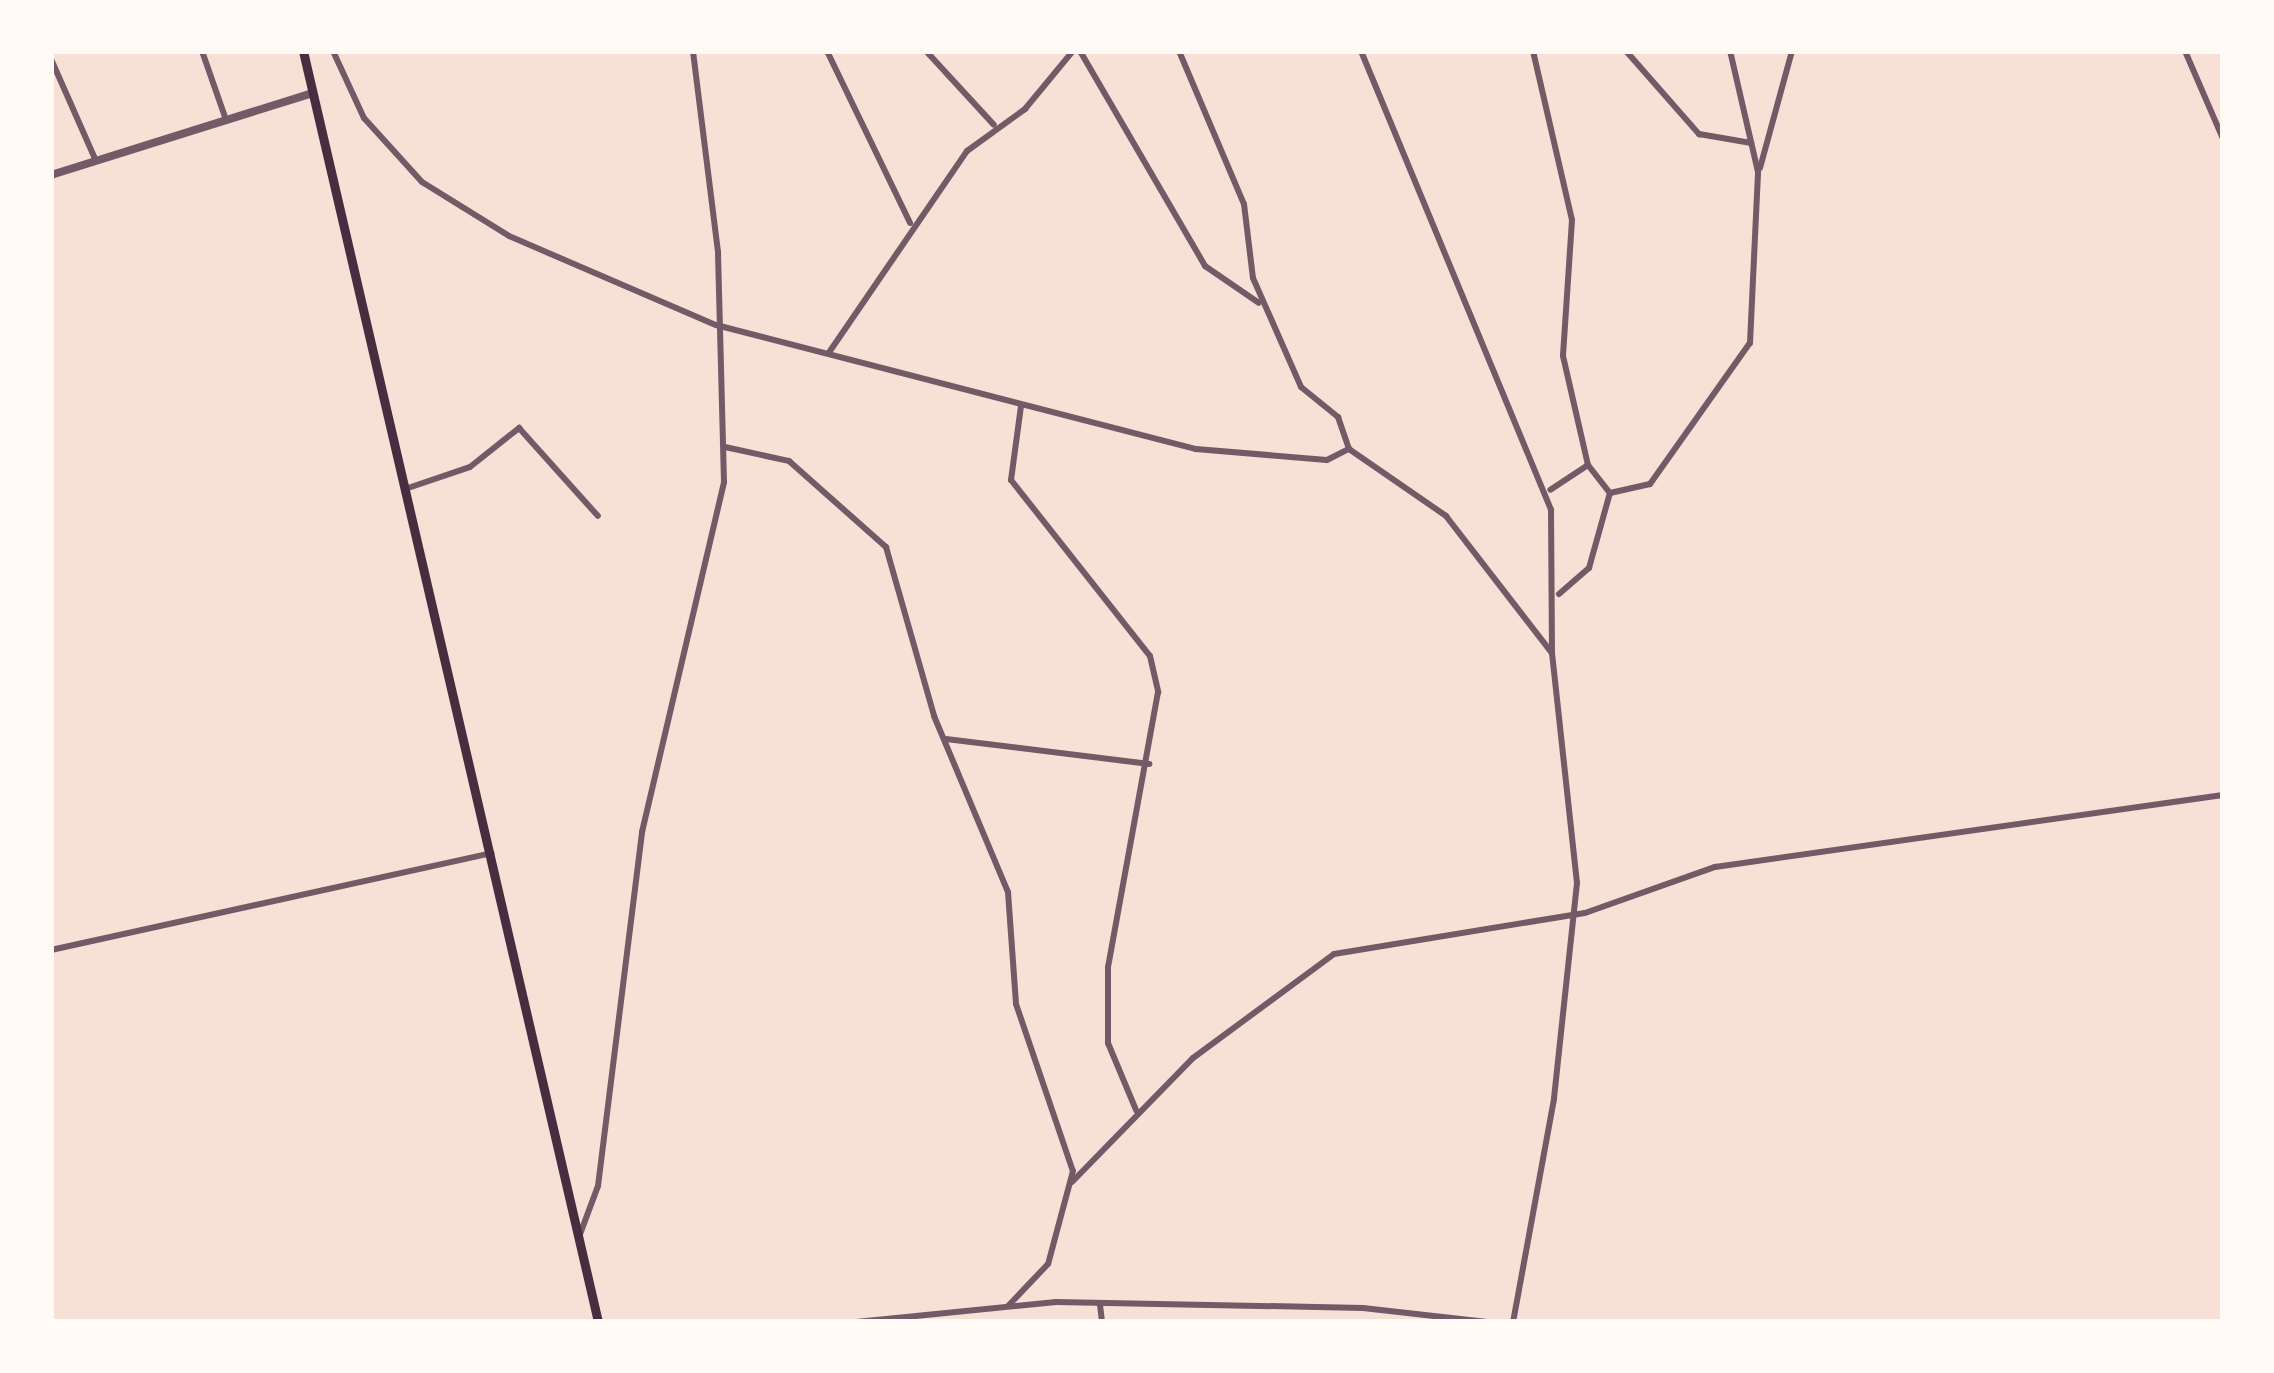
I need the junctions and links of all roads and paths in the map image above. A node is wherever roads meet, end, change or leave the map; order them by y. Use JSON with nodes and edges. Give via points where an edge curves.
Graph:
{"nodes":[{"id":1,"x":202,"y":51,"type":"edge"},
{"id":2,"x":303,"y":51,"type":"edge"},
{"id":3,"x":333,"y":51,"type":"edge"},
{"id":4,"x":693,"y":51,"type":"edge"},
{"id":5,"x":827,"y":51,"type":"edge"},
{"id":6,"x":926,"y":51,"type":"edge"},
{"id":7,"x":1076,"y":51,"type":"edge"},
{"id":8,"x":1179,"y":51,"type":"edge"},
{"id":9,"x":1361,"y":51,"type":"edge"},
{"id":10,"x":1533,"y":51,"type":"edge"},
{"id":11,"x":1626,"y":51,"type":"edge"},
{"id":12,"x":1730,"y":51,"type":"edge"},
{"id":13,"x":1792,"y":51,"type":"edge"},
{"id":14,"x":2185,"y":51,"type":"edge"},
{"id":15,"x":51,"y":59,"type":"edge"},
{"id":16,"x":312,"y":93,"type":"junction"},
{"id":17,"x":225,"y":118,"type":"junction"},
{"id":18,"x":994,"y":125,"type":"junction"},
{"id":19,"x":2223,"y":139,"type":"edge"},
{"id":20,"x":1753,"y":143,"type":"junction"},
{"id":21,"x":96,"y":160,"type":"junction"},
{"id":22,"x":1758,"y":172,"type":"junction"},
{"id":23,"x":51,"y":175,"type":"edge"},
{"id":24,"x":910,"y":223,"type":"junction"},
{"id":25,"x":1261,"y":304,"type":"junction"},
{"id":26,"x":716,"y":325,"type":"junction"},
{"id":27,"x":830,"y":351,"type":"junction"},
{"id":28,"x":1021,"y":406,"type":"junction"},
{"id":29,"x":725,"y":447,"type":"junction"},
{"id":30,"x":1349,"y":448,"type":"junction"},
{"id":31,"x":1588,"y":465,"type":"junction"},
{"id":32,"x":408,"y":488,"type":"junction"},
{"id":33,"x":1548,"y":491,"type":"junction"},
{"id":34,"x":1610,"y":494,"type":"junction"},
{"id":35,"x":598,"y":516,"type":"dead end"},
{"id":36,"x":1558,"y":594,"type":"junction"},
{"id":37,"x":1552,"y":653,"type":"junction"},
{"id":38,"x":946,"y":739,"type":"junction"},
{"id":39,"x":1150,"y":764,"type":"junction"},
{"id":40,"x":2223,"y":795,"type":"edge"},
{"id":41,"x":491,"y":854,"type":"junction"},
{"id":42,"x":1572,"y":912,"type":"junction"},
{"id":43,"x":51,"y":950,"type":"edge"},
{"id":44,"x":1136,"y":1110,"type":"junction"},
{"id":45,"x":1072,"y":1182,"type":"junction"},
{"id":46,"x":579,"y":1238,"type":"junction"},
{"id":47,"x":1009,"y":1305,"type":"junction"},
{"id":48,"x":1100,"y":1305,"type":"junction"},
{"id":49,"x":598,"y":1322,"type":"edge"},
{"id":50,"x":856,"y":1322,"type":"edge"},
{"id":51,"x":1102,"y":1322,"type":"edge"},
{"id":52,"x":1487,"y":1322,"type":"edge"},
{"id":53,"x":1513,"y":1322,"type":"edge"}],
"edges":[{"from":1,"to":17,"type":"street"},
{"from":2,"to":16,"type":"main road"},
{"from":3,"to":26,"type":"street","via":[[364,118],[422,182],[508,236]]},
{"from":4,"to":26,"type":"street","via":[[707,113]]},
{"from":5,"to":24,"type":"street"},
{"from":6,"to":18,"type":"street"},
{"from":7,"to":18,"type":"street","via":[[1024,109]]},
{"from":7,"to":25,"type":"street","via":[[1205,266]]},
{"from":8,"to":25,"type":"street","via":[[1244,204]]},
{"from":9,"to":33,"type":"street"},
{"from":10,"to":31,"type":"street","via":[[1572,220],[1563,356]]},
{"from":11,"to":20,"type":"street","via":[[1699,134]]},
{"from":12,"to":20,"type":"street"},
{"from":13,"to":22,"type":"street"},
{"from":14,"to":19,"type":"street"},
{"from":15,"to":21,"type":"street"},
{"from":16,"to":17,"type":"street"},
{"from":16,"to":32,"type":"main road"},
{"from":17,"to":21,"type":"street"},
{"from":18,"to":24,"type":"street"},
{"from":20,"to":22,"type":"street"},
{"from":21,"to":23,"type":"street"},
{"from":22,"to":34,"type":"street","via":[[1750,343],[1650,484]]},
{"from":24,"to":27,"type":"street"},
{"from":25,"to":30,"type":"street","via":[[1300,387],[1338,417]]},
{"from":26,"to":27,"type":"street"},
{"from":26,"to":29,"type":"street"},
{"from":27,"to":28,"type":"street"},
{"from":28,"to":30,"type":"street","via":[[1196,449],[1327,460]]},
{"from":28,"to":39,"type":"street","via":[[1008,462],[1017,492],[1150,656],[1158,692]]},
{"from":29,"to":38,"type":"street","via":[[789,461],[886,547]]},
{"from":29,"to":46,"type":"street","via":[[710,568],[642,832],[598,1186]]},
{"from":30,"to":37,"type":"street","via":[[1446,516]]},
{"from":31,"to":33,"type":"street"},
{"from":31,"to":34,"type":"street"},
{"from":32,"to":35,"type":"street","via":[[470,467],[519,428]]},
{"from":32,"to":41,"type":"main road"},
{"from":33,"to":36,"type":"street"},
{"from":34,"to":36,"type":"street","via":[[1588,568]]},
{"from":36,"to":37,"type":"street"},
{"from":37,"to":42,"type":"street"},
{"from":38,"to":39,"type":"street"},
{"from":38,"to":45,"type":"street","via":[[1008,892],[1016,1004]]},
{"from":39,"to":44,"type":"street","via":[[1108,968],[1108,1043]]},
{"from":40,"to":42,"type":"street","via":[[1715,867]]},
{"from":41,"to":43,"type":"street"},
{"from":41,"to":46,"type":"main road"},
{"from":42,"to":44,"type":"street","via":[[1334,954]]},
{"from":42,"to":53,"type":"street","via":[[1554,1100]]},
{"from":44,"to":45,"type":"street"},
{"from":45,"to":47,"type":"street","via":[[1048,1264]]},
{"from":46,"to":49,"type":"main road"},
{"from":47,"to":48,"type":"street"},
{"from":47,"to":50,"type":"street"},
{"from":48,"to":51,"type":"street"},
{"from":48,"to":52,"type":"street","via":[[1363,1308]]}]}
